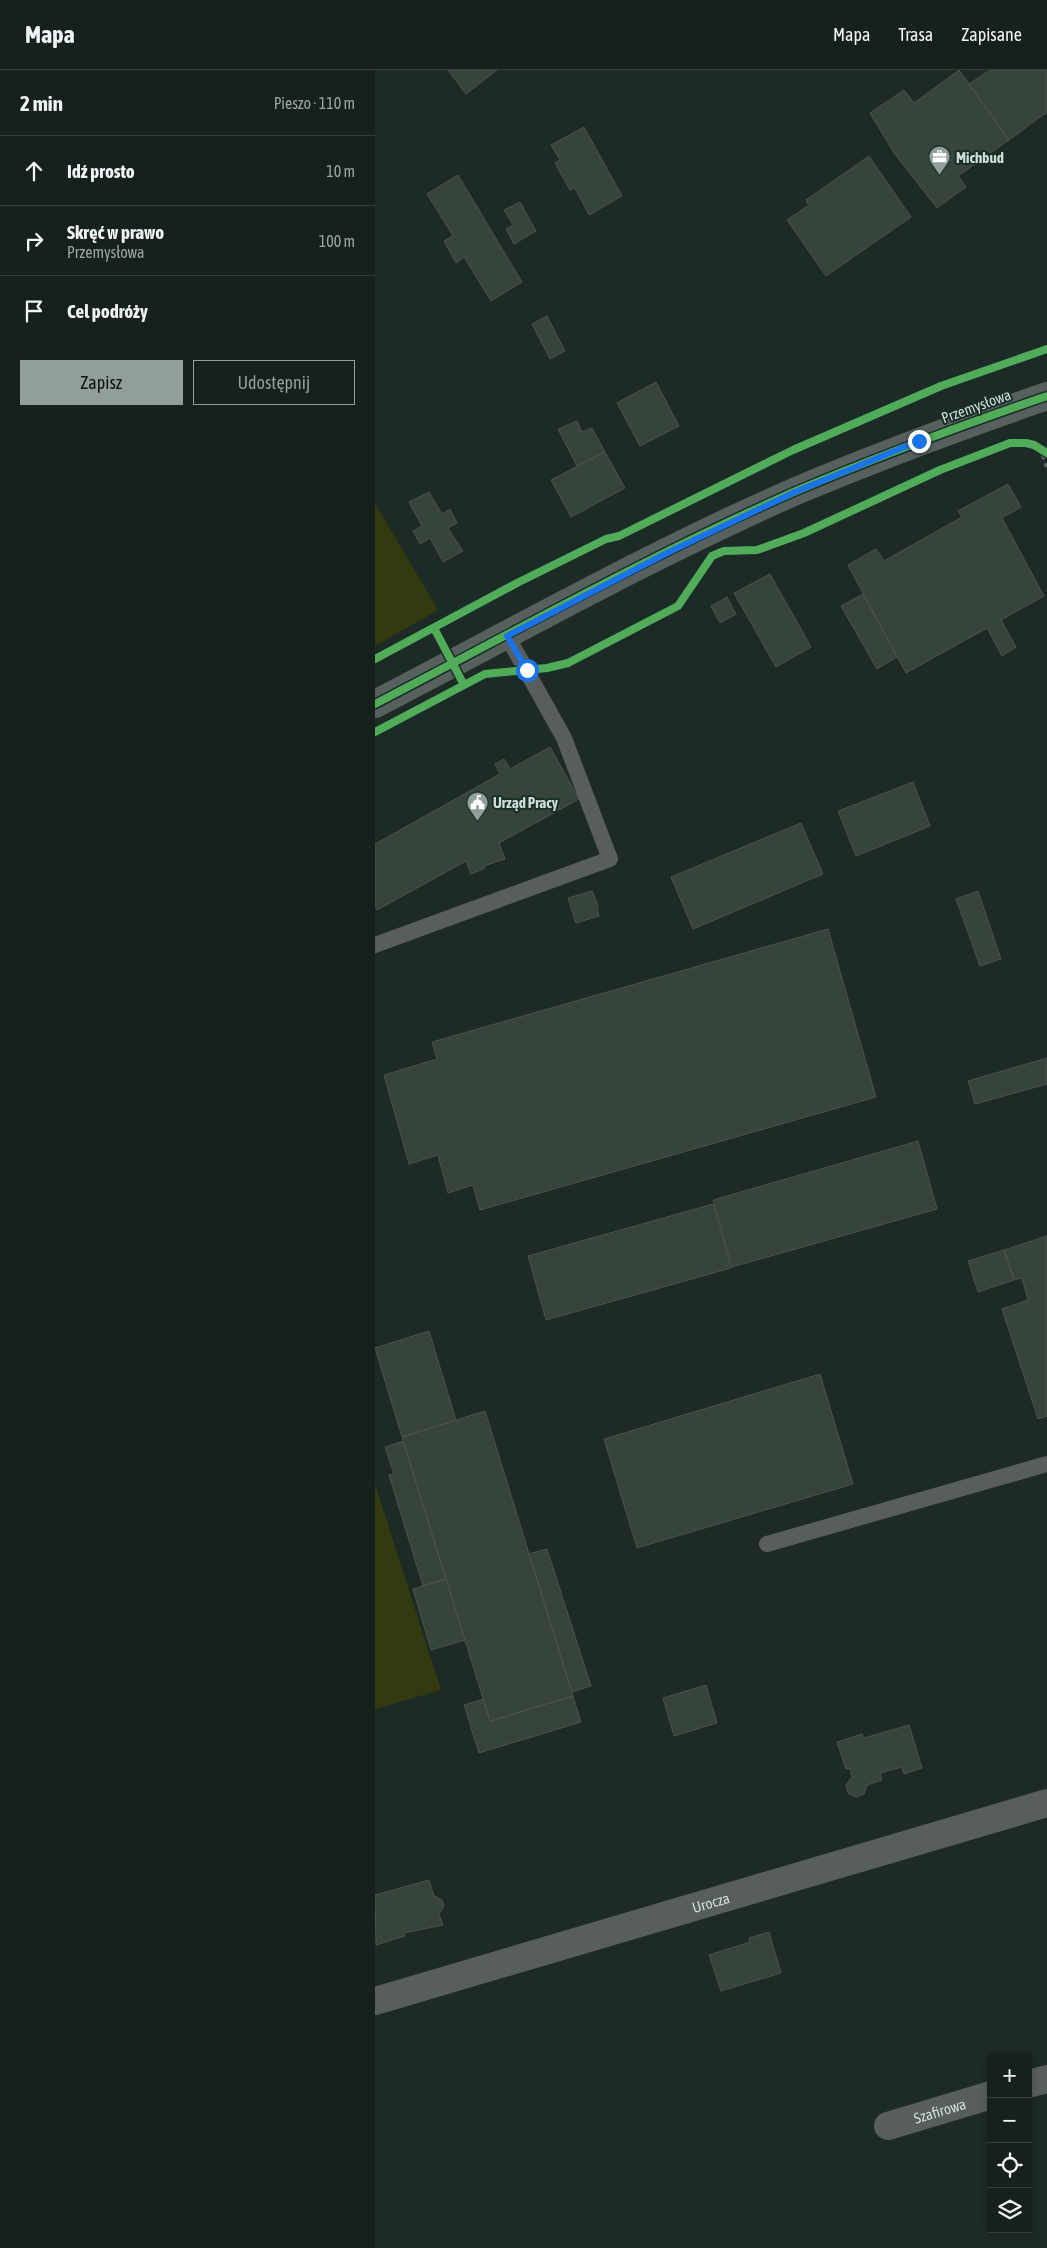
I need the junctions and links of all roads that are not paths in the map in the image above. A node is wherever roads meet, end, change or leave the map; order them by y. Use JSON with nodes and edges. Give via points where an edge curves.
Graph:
{"nodes":[{"id":1,"x":1047,"y":396,"type":"edge"},
{"id":2,"x":507,"y":636,"type":"junction"},
{"id":3,"x":375,"y":704,"type":"edge"},
{"id":4,"x":375,"y":946,"type":"edge"},
{"id":5,"x":1047,"y":1464,"type":"edge"},
{"id":6,"x":767,"y":1544,"type":"dead end"},
{"id":7,"x":1047,"y":1803,"type":"edge"},
{"id":8,"x":375,"y":2001,"type":"edge"},
{"id":9,"x":1047,"y":2079,"type":"edge"},
{"id":10,"x":1032,"y":2083,"type":"edge"},
{"id":11,"x":987,"y":2096,"type":"edge"},
{"id":12,"x":888,"y":2126,"type":"dead end"}],
"edges":[{"from":1,"to":2,"type":"street","name":"Przemysłowa","via":[[919,441],[795,492],[669,552]]},
{"from":2,"to":3,"type":"street","name":"Przemysłowa"},
{"from":2,"to":4,"type":"lane","via":[[564,738],[610,860]]},
{"from":5,"to":6,"type":"lane"},
{"from":7,"to":8,"type":"street","name":"Urocza"},
{"from":9,"to":10,"type":"street"},
{"from":11,"to":12,"type":"street","name":"Szafirowa"}]}
